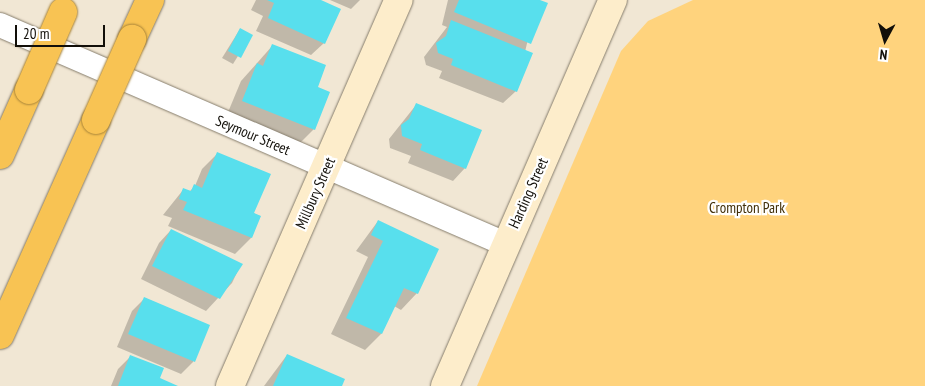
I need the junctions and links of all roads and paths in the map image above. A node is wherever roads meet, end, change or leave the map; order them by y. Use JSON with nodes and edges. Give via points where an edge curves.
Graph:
{"nodes":[{"id":1,"x":150,"y":0,"type":"edge"},
{"id":2,"x":399,"y":0,"type":"edge"},
{"id":3,"x":613,"y":0,"type":"edge"},
{"id":4,"x":66,"y":6,"type":"edge"},
{"id":5,"x":0,"y":25,"type":"edge"},
{"id":6,"x":0,"y":155,"type":"edge"},
{"id":7,"x":326,"y":167,"type":"junction"},
{"id":8,"x":505,"y":244,"type":"junction"},
{"id":9,"x":0,"y":334,"type":"edge"},
{"id":10,"x":230,"y":386,"type":"edge"},
{"id":11,"x":446,"y":386,"type":"edge"}],
"edges":[{"from":1,"to":9,"type":"highway","bridge":true},
{"from":2,"to":7,"type":"main road","name":"Millbury Street"},
{"from":3,"to":8,"type":"main road","name":"Harding Street"},
{"from":4,"to":6,"type":"highway","bridge":true},
{"from":5,"to":7,"type":"street","name":"Seymour Street"},
{"from":7,"to":8,"type":"street","name":"Seymour Street"},
{"from":7,"to":10,"type":"main road","name":"Millbury Street"},
{"from":8,"to":11,"type":"main road","name":"Harding Street"}]}
